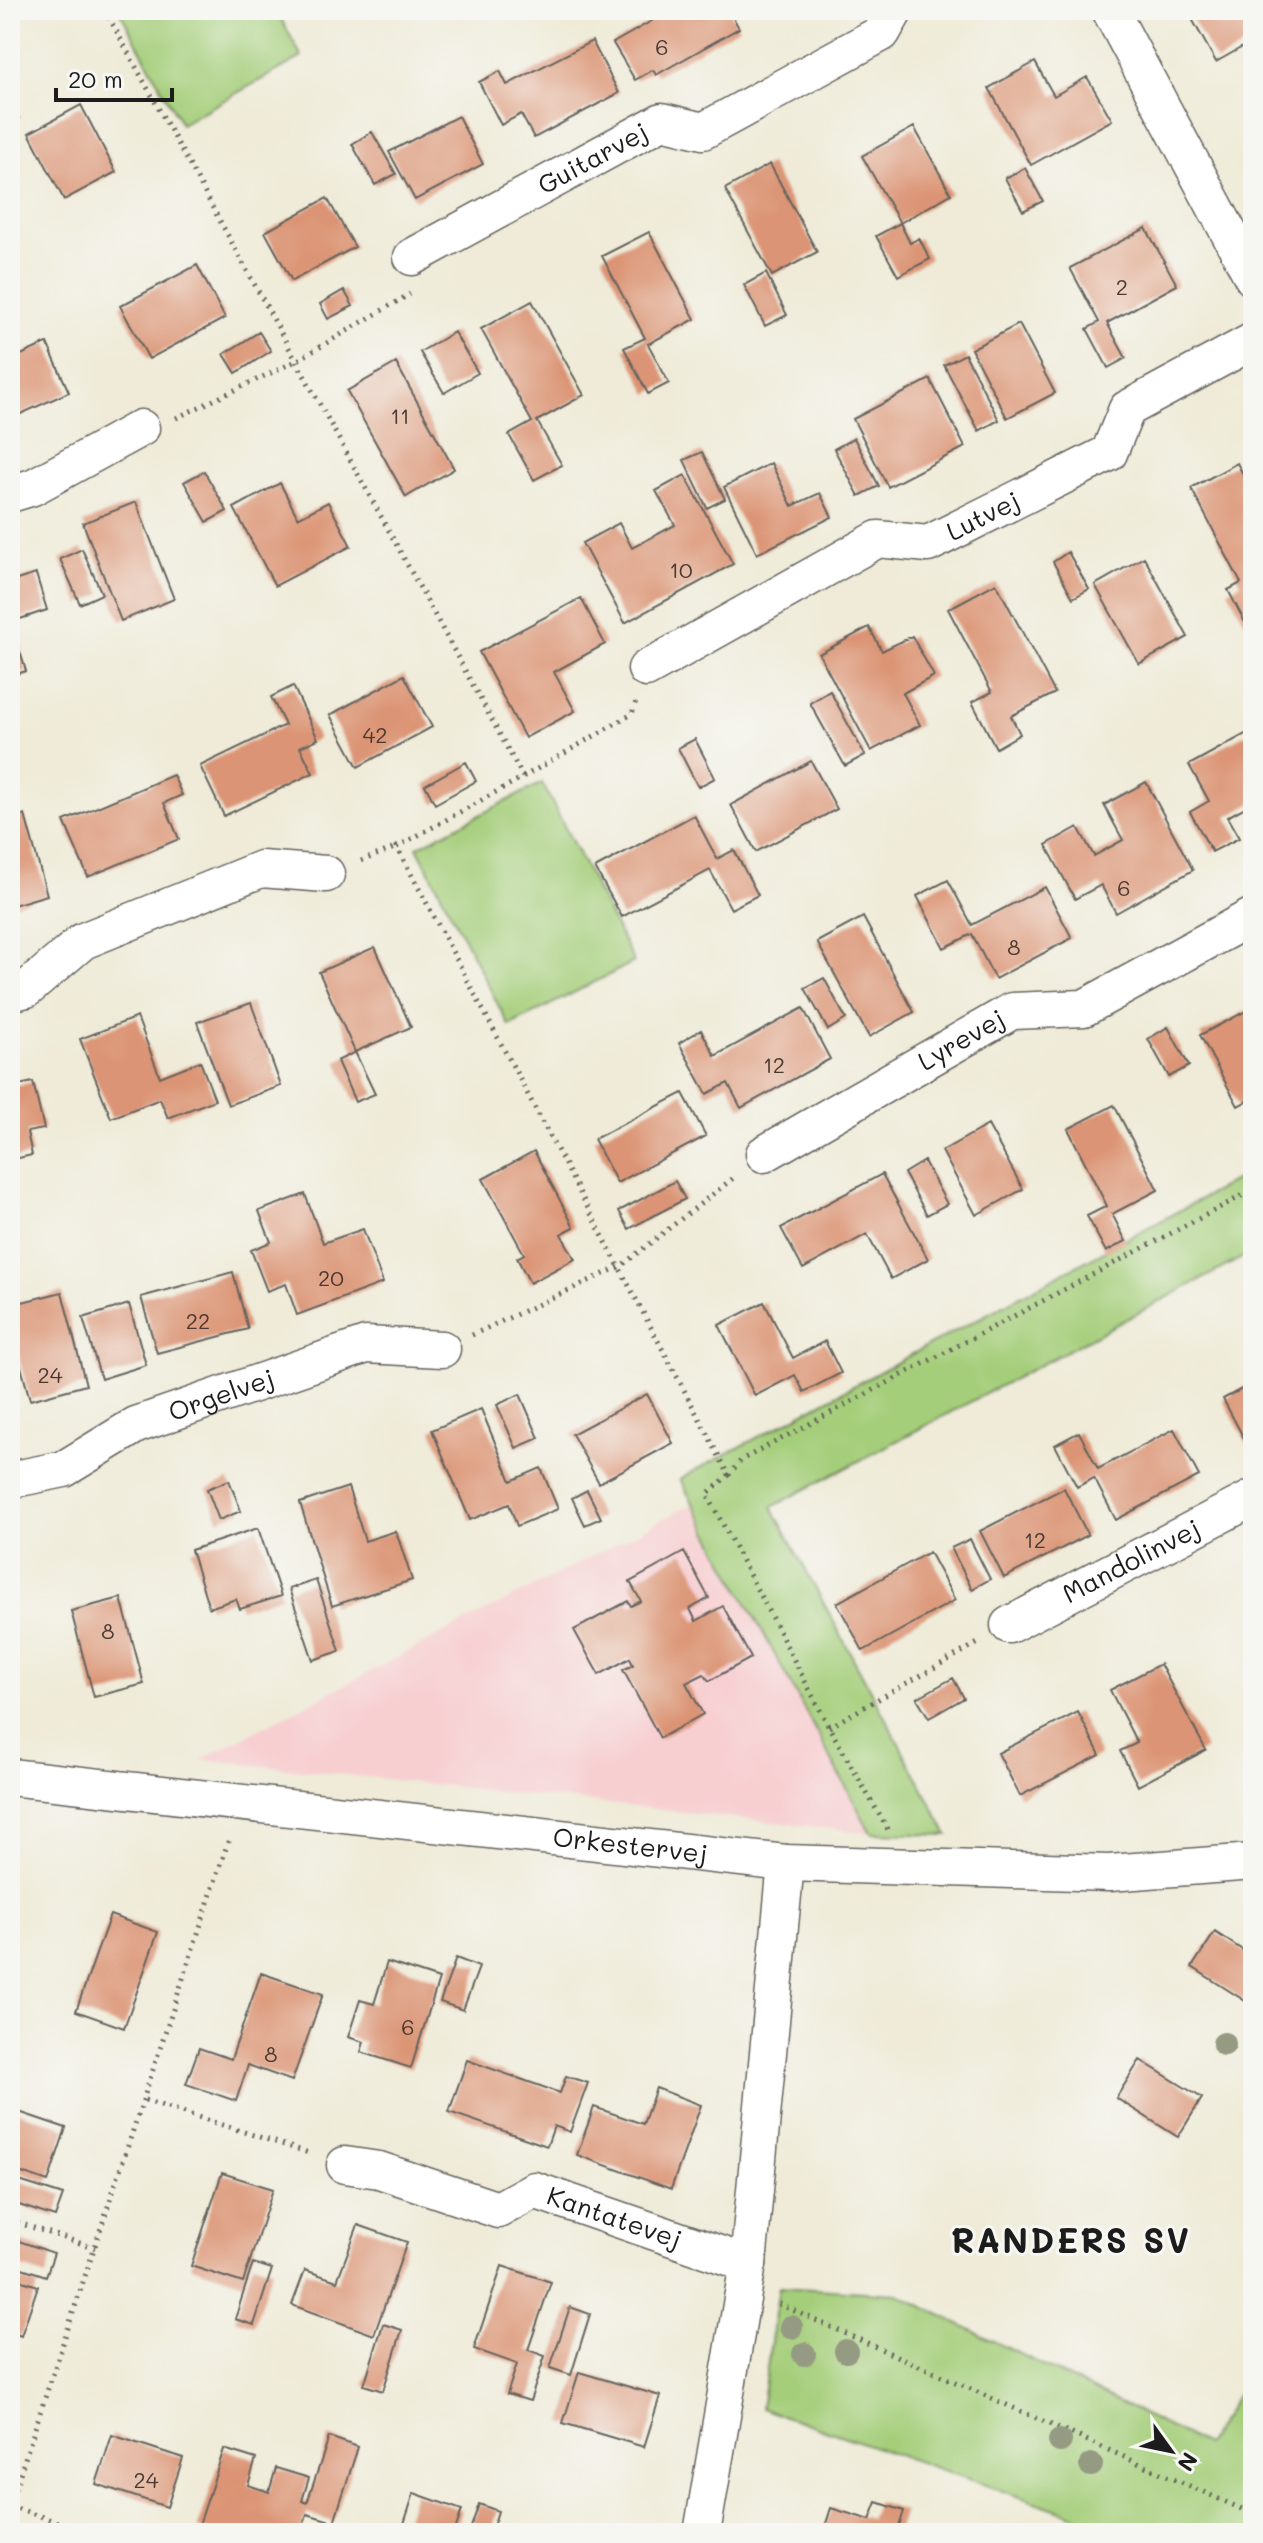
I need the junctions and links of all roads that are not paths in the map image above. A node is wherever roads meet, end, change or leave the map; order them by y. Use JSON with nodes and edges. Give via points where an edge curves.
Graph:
{"nodes":[{"id":1,"x":895,"y":10,"type":"edge"},
{"id":2,"x":1110,"y":10,"type":"edge"},
{"id":3,"x":412,"y":257,"type":"road end"},
{"id":4,"x":1253,"y":278,"type":"edge"},
{"id":5,"x":1253,"y":341,"type":"edge"},
{"id":6,"x":141,"y":428,"type":"road end"},
{"id":7,"x":10,"y":494,"type":"edge"},
{"id":8,"x":646,"y":669,"type":"road end"},
{"id":9,"x":326,"y":874,"type":"dead end"},
{"id":10,"x":1253,"y":916,"type":"edge"},
{"id":11,"x":10,"y":993,"type":"edge"},
{"id":12,"x":764,"y":1154,"type":"road end"},
{"id":13,"x":442,"y":1349,"type":"road end"},
{"id":14,"x":10,"y":1480,"type":"edge"},
{"id":15,"x":1253,"y":1498,"type":"edge"},
{"id":16,"x":1009,"y":1625,"type":"road end"},
{"id":17,"x":10,"y":1777,"type":"edge"},
{"id":18,"x":1253,"y":1862,"type":"edge"},
{"id":19,"x":786,"y":1863,"type":"junction"},
{"id":20,"x":345,"y":2165,"type":"road end"},
{"id":21,"x":746,"y":2276,"type":"junction"},
{"id":22,"x":702,"y":2533,"type":"edge"}],
"edges":[{"from":1,"to":3,"type":"street","name":"Guitarvej","via":[[882,33],[703,131],[662,121]]},
{"from":2,"to":4,"type":"street"},
{"from":5,"to":8,"type":"street","name":"Lutvej","via":[[1127,409],[1109,453],[928,544],[878,539]]},
{"from":6,"to":7,"type":"street","via":[[33,487]]},
{"from":9,"to":11,"type":"street","via":[[261,869],[83,941],[27,989]]},
{"from":10,"to":12,"type":"street","name":"Lyrevej","via":[[1084,1008],[1012,1011]]},
{"from":13,"to":14,"type":"street","name":"Orgelvej","via":[[366,1345],[136,1425],[64,1469]]},
{"from":15,"to":16,"type":"street","name":"Mandolinvej"},
{"from":17,"to":19,"type":"street","name":"Orkestervej"},
{"from":18,"to":19,"type":"street","name":"Orkestervej","via":[[1109,1873]]},
{"from":19,"to":21,"type":"street"},
{"from":20,"to":21,"type":"street","name":"Kantatevej","via":[[379,2170],[498,2210],[534,2190]]},
{"from":21,"to":22,"type":"street"}]}
